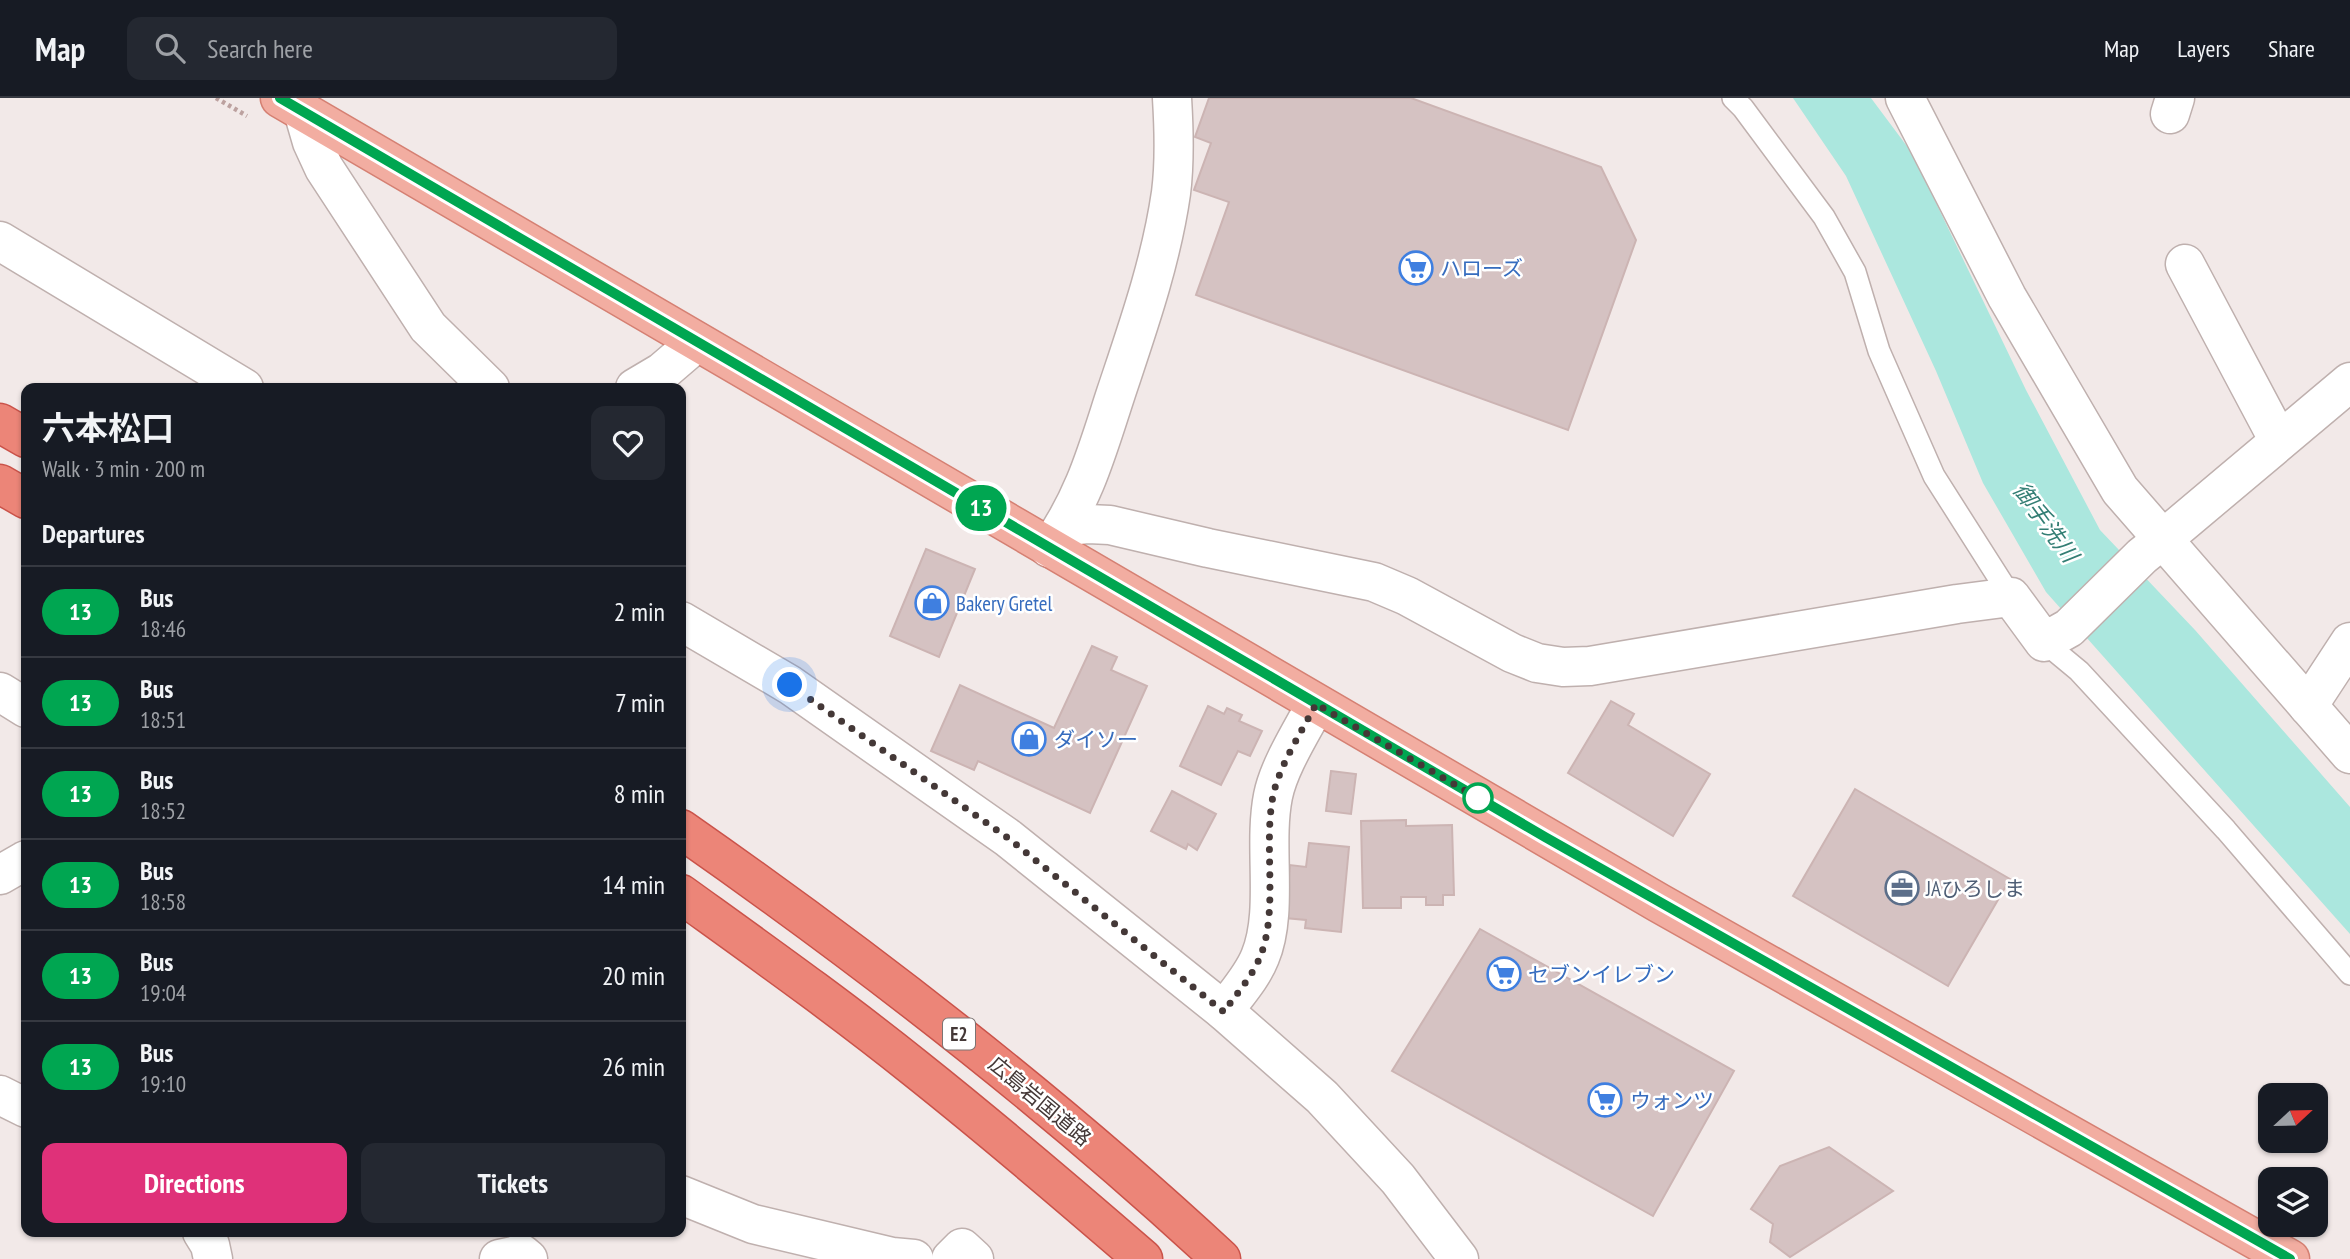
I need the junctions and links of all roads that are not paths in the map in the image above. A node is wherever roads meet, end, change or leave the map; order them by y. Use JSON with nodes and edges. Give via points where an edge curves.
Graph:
{"nodes":[{"id":1,"x":1172,"y":98,"type":"edge"},
{"id":2,"x":1733,"y":98,"type":"edge"},
{"id":3,"x":1905,"y":98,"type":"edge"},
{"id":4,"x":291,"y":105,"type":"edge"},
{"id":5,"x":0,"y":241,"type":"edge"},
{"id":6,"x":2185,"y":264,"type":"dead end"},
{"id":7,"x":697,"y":342,"type":"junction"},
{"id":8,"x":2350,"y":382,"type":"edge"},
{"id":9,"x":236,"y":383,"type":"edge"},
{"id":10,"x":485,"y":383,"type":"edge"},
{"id":11,"x":644,"y":383,"type":"edge"},
{"id":12,"x":0,"y":423,"type":"edge"},
{"id":13,"x":21,"y":435,"type":"edge"},
{"id":14,"x":2279,"y":441,"type":"junction"},
{"id":15,"x":0,"y":484,"type":"edge"},
{"id":16,"x":21,"y":496,"type":"edge"},
{"id":17,"x":1056,"y":537,"type":"junction"},
{"id":18,"x":2152,"y":548,"type":"junction"},
{"id":19,"x":2011,"y":597,"type":"junction"},
{"id":20,"x":686,"y":624,"type":"edge"},
{"id":21,"x":2057,"y":635,"type":"junction"},
{"id":22,"x":2350,"y":642,"type":"edge"},
{"id":23,"x":0,"y":692,"type":"edge"},
{"id":24,"x":1316,"y":704,"type":"junction"},
{"id":25,"x":21,"y":705,"type":"edge"},
{"id":26,"x":2308,"y":706,"type":"junction"},
{"id":27,"x":2350,"y":754,"type":"edge"},
{"id":28,"x":686,"y":834,"type":"edge"},
{"id":29,"x":21,"y":863,"type":"edge"},
{"id":30,"x":0,"y":875,"type":"edge"},
{"id":31,"x":686,"y":898,"type":"edge"},
{"id":32,"x":2350,"y":974,"type":"edge"},
{"id":33,"x":1224,"y":1012,"type":"junction"},
{"id":34,"x":0,"y":1095,"type":"edge"},
{"id":35,"x":21,"y":1106,"type":"edge"},
{"id":36,"x":686,"y":1197,"type":"edge"},
{"id":37,"x":205,"y":1237,"type":"edge"},
{"id":38,"x":213,"y":1259,"type":"edge"},
{"id":39,"x":499,"y":1259,"type":"edge"},
{"id":40,"x":528,"y":1259,"type":"edge"},
{"id":41,"x":914,"y":1259,"type":"edge"},
{"id":42,"x":951,"y":1259,"type":"edge"},
{"id":43,"x":974,"y":1259,"type":"edge"},
{"id":44,"x":1143,"y":1259,"type":"edge"},
{"id":45,"x":1221,"y":1259,"type":"edge"},
{"id":46,"x":1458,"y":1259,"type":"edge"},
{"id":47,"x":2290,"y":1259,"type":"edge"}],
"edges":[{"from":1,"to":17,"type":"street","via":[[1171,191],[1149,295],[1087,481]]},
{"from":2,"to":19,"type":"lane","via":[[1824,216],[1855,272],[1879,351],[1934,476]]},
{"from":3,"to":18,"type":"street","via":[[2007,297]]},
{"from":4,"to":7,"type":"main road"},
{"from":4,"to":10,"type":"street","via":[[324,168],[418,313]]},
{"from":5,"to":9,"type":"street"},
{"from":6,"to":14,"type":"street"},
{"from":7,"to":11,"type":"street"},
{"from":7,"to":17,"type":"main road"},
{"from":8,"to":14,"type":"street"},
{"from":12,"to":13,"type":"highway"},
{"from":14,"to":18,"type":"street"},
{"from":15,"to":16,"type":"highway"},
{"from":17,"to":19,"type":"street","via":[[1088,524],[1110,525],[1374,582],[1511,653],[1563,667]]},
{"from":17,"to":24,"type":"main road"},
{"from":18,"to":21,"type":"street"},
{"from":18,"to":26,"type":"street"},
{"from":19,"to":21,"type":"street","via":[[2024,619]]},
{"from":20,"to":33,"type":"street","via":[[790,685],[1008,838]]},
{"from":21,"to":32,"type":"lane","via":[[2079,671],[2226,830]]},
{"from":22,"to":26,"type":"street"},
{"from":23,"to":25,"type":"street"},
{"from":24,"to":33,"type":"street","via":[[1272,799],[1263,947],[1254,969]]},
{"from":24,"to":47,"type":"main road"},
{"from":26,"to":27,"type":"street"},
{"from":28,"to":45,"type":"highway","name":"広島岩国道路","number":"E2","via":[[947,1025],[1066,1121]]},
{"from":29,"to":30,"type":"street"},
{"from":31,"to":44,"type":"highway","via":[[914,1067]]},
{"from":33,"to":46,"type":"street","via":[[1332,1107],[1398,1178]]},
{"from":34,"to":35,"type":"street"},
{"from":36,"to":41,"type":"street","via":[[753,1224]]},
{"from":37,"to":38,"type":"street"},
{"from":39,"to":40,"type":"street","via":[[522,1254]]},
{"from":42,"to":43,"type":"street","via":[[962,1248]]}]}
